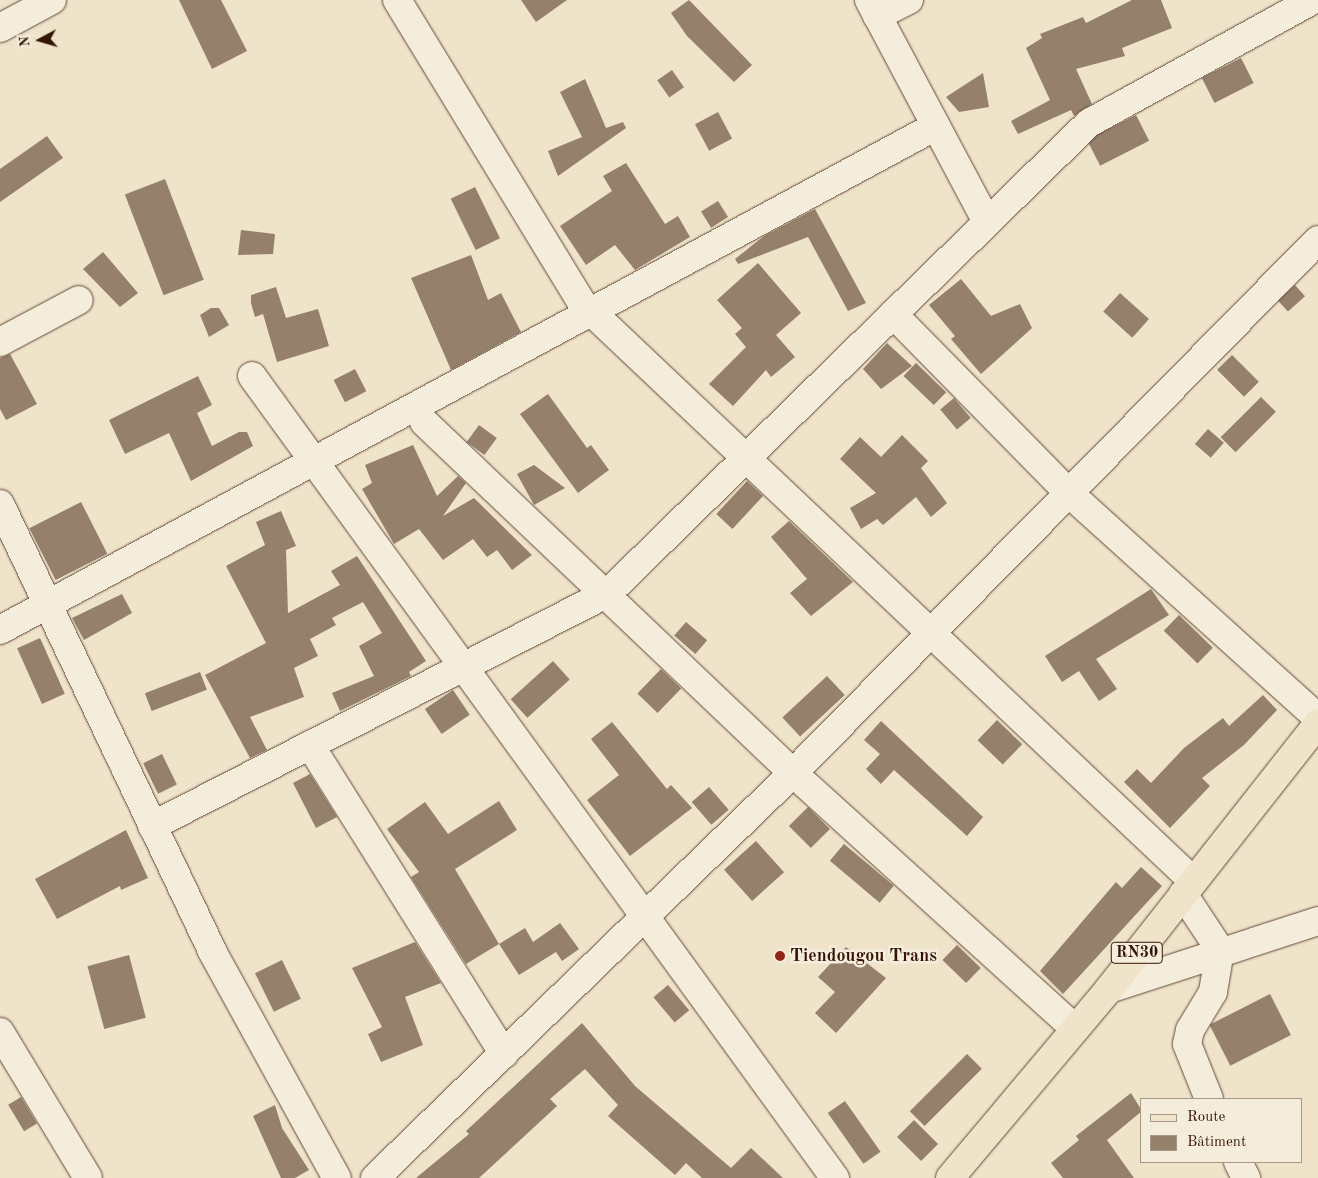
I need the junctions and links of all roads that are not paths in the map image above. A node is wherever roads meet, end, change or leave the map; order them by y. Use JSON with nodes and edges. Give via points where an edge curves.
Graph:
{"nodes":[{"id":1,"x":52,"y":0,"type":"edge"},
{"id":2,"x":397,"y":0,"type":"edge"},
{"id":3,"x":909,"y":0,"type":"edge"},
{"id":4,"x":1313,"y":0,"type":"edge"},
{"id":5,"x":873,"y":8,"type":"edge"},
{"id":6,"x":0,"y":28,"type":"edge"},
{"id":7,"x":936,"y":126,"type":"junction"},
{"id":8,"x":987,"y":222,"type":"junction"},
{"id":9,"x":1318,"y":240,"type":"edge"},
{"id":10,"x":79,"y":300,"type":"dead end"},
{"id":11,"x":592,"y":312,"type":"junction"},
{"id":12,"x":893,"y":314,"type":"junction"},
{"id":13,"x":0,"y":342,"type":"edge"},
{"id":14,"x":252,"y":376,"type":"dead end"},
{"id":15,"x":424,"y":422,"type":"dead end"},
{"id":16,"x":746,"y":458,"type":"junction"},
{"id":17,"x":313,"y":462,"type":"junction"},
{"id":18,"x":1070,"y":494,"type":"junction"},
{"id":19,"x":0,"y":504,"type":"edge"},
{"id":20,"x":608,"y":593,"type":"junction"},
{"id":21,"x":48,"y":605,"type":"junction"},
{"id":22,"x":0,"y":630,"type":"edge"},
{"id":23,"x":930,"y":632,"type":"junction"},
{"id":24,"x":463,"y":667,"type":"junction"},
{"id":25,"x":1318,"y":718,"type":"edge"},
{"id":26,"x":1318,"y":722,"type":"edge"},
{"id":27,"x":310,"y":745,"type":"junction"},
{"id":28,"x":794,"y":772,"type":"junction"},
{"id":29,"x":152,"y":826,"type":"junction"},
{"id":30,"x":1188,"y":888,"type":"junction"},
{"id":31,"x":646,"y":918,"type":"junction"},
{"id":32,"x":1318,"y":921,"type":"edge"},
{"id":33,"x":1220,"y":950,"type":"junction"},
{"id":34,"x":1109,"y":989,"type":"junction"},
{"id":35,"x":1075,"y":1029,"type":"junction"},
{"id":36,"x":0,"y":1032,"type":"edge"},
{"id":37,"x":504,"y":1054,"type":"junction"},
{"id":38,"x":1209,"y":1098,"type":"edge"},
{"id":39,"x":1238,"y":1163,"type":"edge"},
{"id":40,"x":87,"y":1178,"type":"edge"},
{"id":41,"x":337,"y":1178,"type":"edge"},
{"id":42,"x":374,"y":1178,"type":"edge"},
{"id":43,"x":835,"y":1178,"type":"edge"},
{"id":44,"x":950,"y":1178,"type":"edge"},
{"id":45,"x":1246,"y":1178,"type":"edge"}],
"edges":[{"from":1,"to":6,"type":"street"},
{"from":2,"to":11,"type":"street","via":[[581,302]]},
{"from":3,"to":5,"type":"street"},
{"from":4,"to":8,"type":"street","via":[[1089,122]]},
{"from":5,"to":7,"type":"street"},
{"from":7,"to":8,"type":"street"},
{"from":7,"to":11,"type":"street"},
{"from":8,"to":12,"type":"street"},
{"from":9,"to":18,"type":"street"},
{"from":10,"to":13,"type":"street"},
{"from":11,"to":16,"type":"street"},
{"from":11,"to":17,"type":"street"},
{"from":12,"to":16,"type":"street"},
{"from":12,"to":18,"type":"street"},
{"from":14,"to":17,"type":"street"},
{"from":15,"to":20,"type":"street"},
{"from":16,"to":20,"type":"street"},
{"from":16,"to":23,"type":"street"},
{"from":17,"to":21,"type":"street"},
{"from":17,"to":24,"type":"street"},
{"from":18,"to":23,"type":"street"},
{"from":18,"to":25,"type":"street"},
{"from":19,"to":21,"type":"street"},
{"from":20,"to":24,"type":"street"},
{"from":20,"to":28,"type":"street"},
{"from":21,"to":22,"type":"street"},
{"from":21,"to":29,"type":"street"},
{"from":23,"to":28,"type":"street"},
{"from":23,"to":30,"type":"street"},
{"from":24,"to":27,"type":"street"},
{"from":24,"to":31,"type":"street"},
{"from":26,"to":30,"type":"main road","number":"RN30"},
{"from":27,"to":29,"type":"street"},
{"from":27,"to":37,"type":"street"},
{"from":28,"to":31,"type":"street"},
{"from":28,"to":35,"type":"street"},
{"from":29,"to":41,"type":"street","via":[[212,951]]},
{"from":30,"to":33,"type":"street"},
{"from":30,"to":34,"type":"main road","number":"RN30"},
{"from":31,"to":37,"type":"street"},
{"from":31,"to":43,"type":"street"},
{"from":32,"to":33,"type":"street"},
{"from":33,"to":34,"type":"street"},
{"from":33,"to":38,"type":"street","via":[[1213,992],[1190,1030],[1187,1044]]},
{"from":34,"to":35,"type":"main road","number":"RN30"},
{"from":35,"to":44,"type":"main road","number":"RN30"},
{"from":36,"to":40,"type":"street"},
{"from":37,"to":42,"type":"street"},
{"from":39,"to":45,"type":"street"}]}
